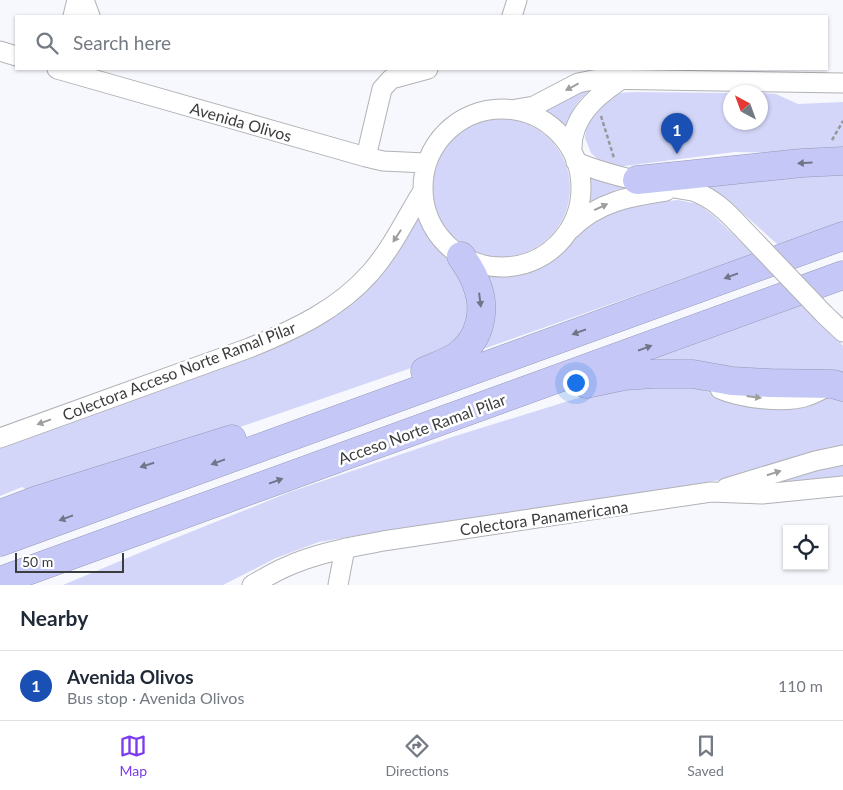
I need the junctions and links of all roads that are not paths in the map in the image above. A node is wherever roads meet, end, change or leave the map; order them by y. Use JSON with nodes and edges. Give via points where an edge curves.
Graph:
{"nodes":[{"id":1,"x":76,"y":0,"type":"edge"},
{"id":2,"x":84,"y":0,"type":"edge"},
{"id":3,"x":517,"y":0,"type":"edge"},
{"id":4,"x":73,"y":15,"type":"edge"},
{"id":5,"x":90,"y":15,"type":"edge"},
{"id":6,"x":512,"y":15,"type":"edge"},
{"id":7,"x":0,"y":52,"type":"edge"},
{"id":8,"x":15,"y":56,"type":"edge"},
{"id":9,"x":62,"y":70,"type":"edge"},
{"id":10,"x":113,"y":70,"type":"edge"},
{"id":11,"x":425,"y":70,"type":"edge"},
{"id":12,"x":619,"y":80,"type":"junction"},
{"id":13,"x":843,"y":83,"type":"edge"},
{"id":14,"x":136,"y":92,"type":"junction"},
{"id":15,"x":516,"y":109,"type":"junction"},
{"id":16,"x":836,"y":154,"type":"edge"},
{"id":17,"x":574,"y":156,"type":"junction"},
{"id":18,"x":366,"y":157,"type":"junction"},
{"id":19,"x":426,"y":163,"type":"junction"},
{"id":20,"x":637,"y":180,"type":"junction"},
{"id":21,"x":680,"y":189,"type":"junction"},
{"id":22,"x":421,"y":194,"type":"junction"},
{"id":23,"x":843,"y":236,"type":"edge"},
{"id":24,"x":563,"y":237,"type":"junction"},
{"id":25,"x":460,"y":256,"type":"junction"},
{"id":26,"x":843,"y":275,"type":"edge"},
{"id":27,"x":843,"y":332,"type":"edge"},
{"id":28,"x":838,"y":386,"type":"edge"},
{"id":29,"x":467,"y":412,"type":"junction"},
{"id":30,"x":314,"y":428,"type":"junction"},
{"id":31,"x":0,"y":438,"type":"edge"},
{"id":32,"x":843,"y":455,"type":"edge"},
{"id":33,"x":843,"y":486,"type":"edge"},
{"id":34,"x":251,"y":490,"type":"junction"},
{"id":35,"x":711,"y":492,"type":"junction"},
{"id":36,"x":37,"y":500,"type":"junction"},
{"id":37,"x":0,"y":502,"type":"edge"},
{"id":38,"x":0,"y":514,"type":"edge"},
{"id":39,"x":0,"y":542,"type":"edge"},
{"id":40,"x":346,"y":548,"type":"junction"},
{"id":41,"x":0,"y":581,"type":"edge"},
{"id":42,"x":36,"y":585,"type":"edge"},
{"id":43,"x":252,"y":585,"type":"edge"},
{"id":44,"x":338,"y":585,"type":"edge"}],
"edges":[{"from":1,"to":4,"type":"street"},
{"from":2,"to":5,"type":"street"},
{"from":3,"to":6,"type":"street"},
{"from":7,"to":8,"type":"street"},
{"from":9,"to":14,"type":"street","name":"Avenida Olivos"},
{"from":10,"to":14,"type":"street","via":[[124,86]]},
{"from":11,"to":18,"type":"street","via":[[391,80],[382,89]]},
{"from":12,"to":13,"type":"street"},
{"from":12,"to":15,"type":"street","one_way":true,"via":[[587,80],[534,106]]},
{"from":12,"to":17,"type":"street","via":[[592,101],[581,117],[572,140]]},
{"from":14,"to":18,"type":"street","name":"Avenida Olivos"},
{"from":15,"to":17,"type":"street","via":[[552,125],[561,133]]},
{"from":15,"to":19,"type":"street","via":[[486,110],[454,125],[438,142]]},
{"from":16,"to":20,"type":"highway","one_way":true,"via":[[767,168]]},
{"from":17,"to":20,"type":"street","via":[[590,168]]},
{"from":17,"to":24,"type":"street","via":[[580,181],[580,201],[574,220]]},
{"from":18,"to":19,"type":"street","name":"Avenida Olivos"},
{"from":19,"to":22,"type":"street"},
{"from":20,"to":21,"type":"street"},
{"from":24,"to":21,"type":"street","one_way":true,"via":[[589,214],[612,202]]},
{"from":21,"to":27,"type":"street","bridge":true,"via":[[704,195],[722,208]]},
{"from":22,"to":25,"type":"street","via":[[438,236]]},
{"from":22,"to":31,"type":"street","name":"Colectora Acceso Norte Ramal Pilar","one_way":true,"via":[[372,272],[315,318],[249,348]]},
{"from":23,"to":30,"type":"highway","one_way":true},
{"from":24,"to":25,"type":"street","via":[[534,260],[516,266],[478,264]]},
{"from":25,"to":30,"type":"highway","one_way":true,"via":[[476,281],[482,300],[480,322],[467,348],[456,357]]},
{"from":29,"to":26,"type":"highway","name":"Acceso Norte Ramal Pilar","one_way":true},
{"from":29,"to":28,"type":"highway","one_way":true,"via":[[624,376],[693,374],[732,381]]},
{"from":34,"to":29,"type":"highway","name":"Acceso Norte Ramal Pilar","one_way":true},
{"from":30,"to":36,"type":"highway","one_way":true,"via":[[235,438]]},
{"from":30,"to":39,"type":"highway","one_way":true},
{"from":35,"to":32,"type":"street","one_way":true,"via":[[815,460]]},
{"from":33,"to":35,"type":"street","name":"Colectora Panamericana","via":[[762,494]]},
{"from":34,"to":41,"type":"highway","name":"Acceso Norte Ramal Pilar"},
{"from":34,"to":42,"type":"highway","via":[[86,566]]},
{"from":35,"to":40,"type":"street","name":"Colectora Panamericana"},
{"from":36,"to":37,"type":"street","via":[[23,493]]},
{"from":36,"to":38,"type":"highway"},
{"from":40,"to":43,"type":"street","name":"Colectora Panamericana","via":[[287,566]]},
{"from":40,"to":44,"type":"street"}]}
